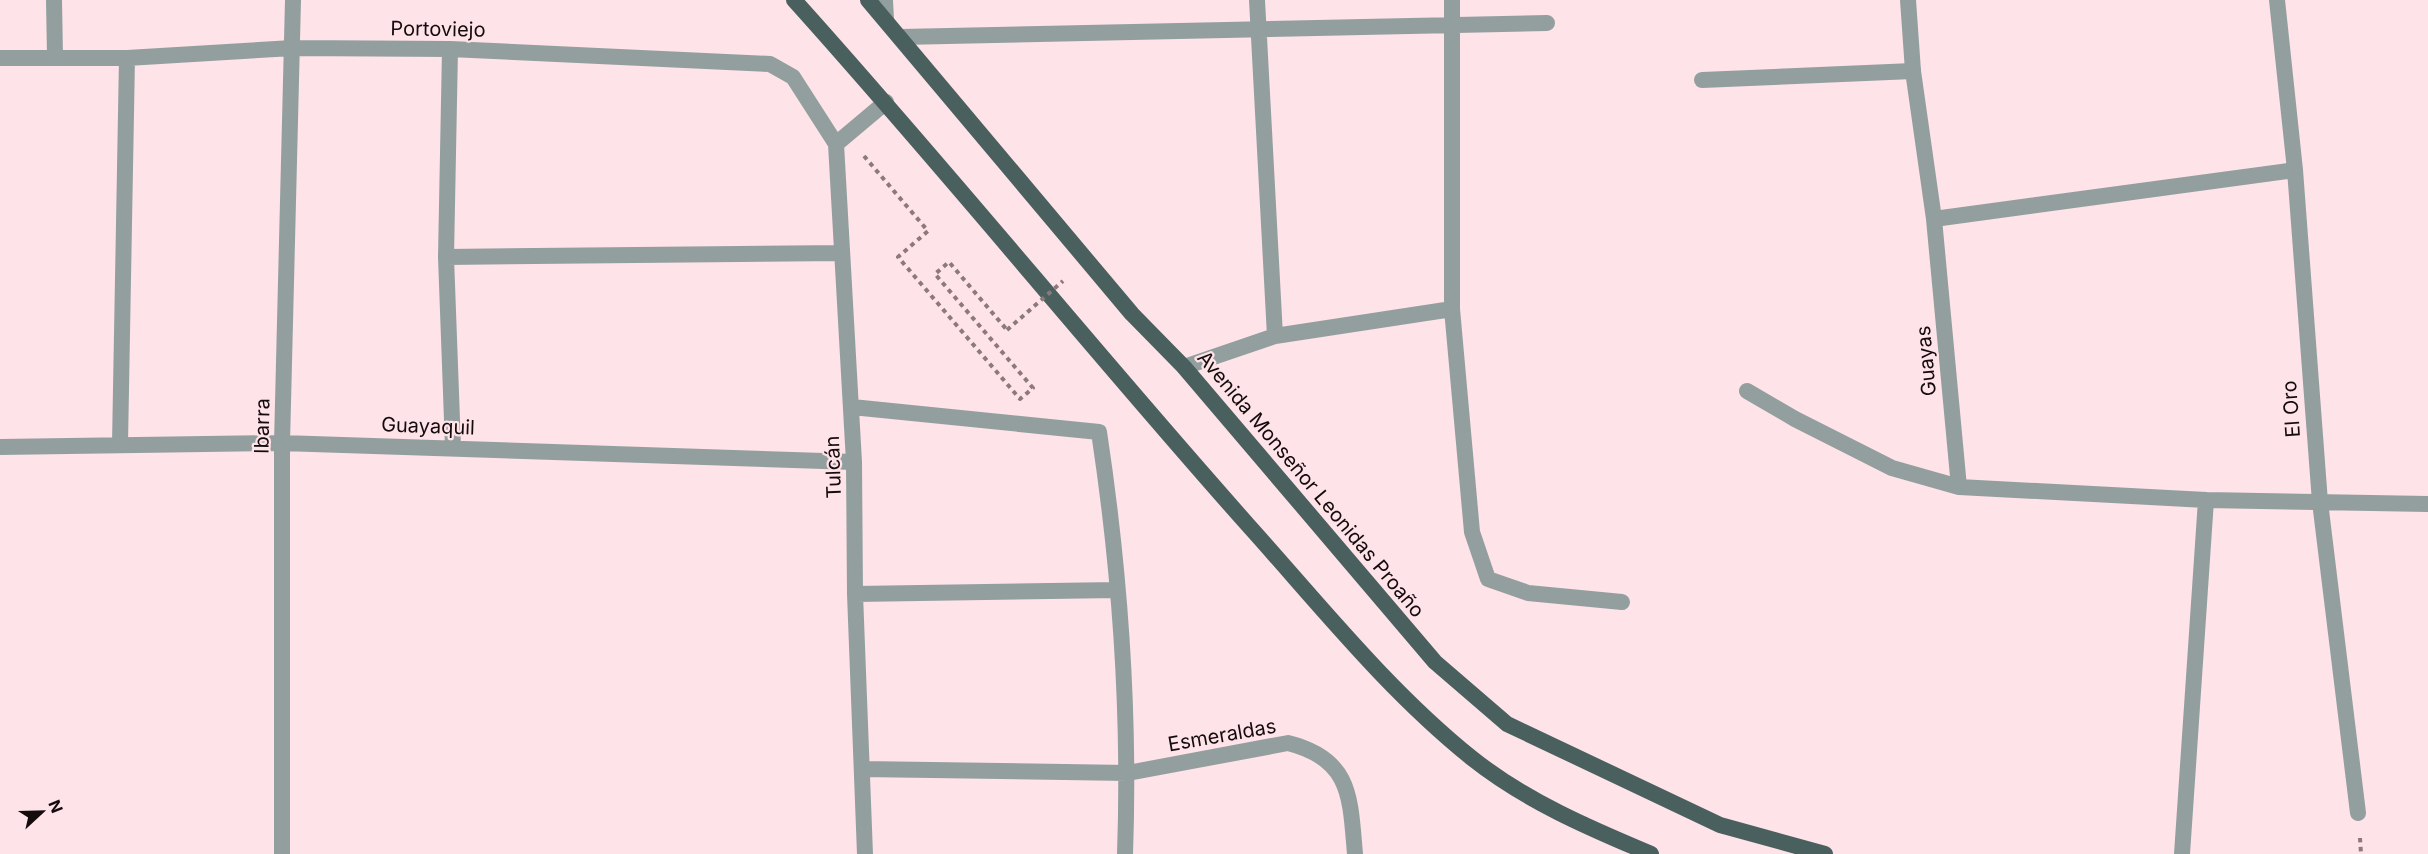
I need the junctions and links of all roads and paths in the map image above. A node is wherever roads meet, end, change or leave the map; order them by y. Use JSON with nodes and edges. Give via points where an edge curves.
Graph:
{"nodes":[{"id":1,"x":54,"y":0,"type":"edge"},
{"id":2,"x":293,"y":0,"type":"edge"},
{"id":3,"x":794,"y":0,"type":"edge"},
{"id":4,"x":868,"y":0,"type":"edge"},
{"id":5,"x":885,"y":0,"type":"edge"},
{"id":6,"x":1257,"y":0,"type":"edge"},
{"id":7,"x":1452,"y":0,"type":"edge"},
{"id":8,"x":1908,"y":0,"type":"edge"},
{"id":9,"x":2277,"y":0,"type":"edge"},
{"id":10,"x":886,"y":20,"type":"junction"},
{"id":11,"x":1548,"y":23,"type":"dead end"},
{"id":12,"x":1452,"y":26,"type":"junction"},
{"id":13,"x":1258,"y":29,"type":"junction"},
{"id":14,"x":901,"y":38,"type":"junction"},
{"id":15,"x":293,"y":48,"type":"junction"},
{"id":16,"x":450,"y":49,"type":"junction"},
{"id":17,"x":55,"y":56,"type":"junction"},
{"id":18,"x":0,"y":58,"type":"edge"},
{"id":19,"x":127,"y":58,"type":"junction"},
{"id":20,"x":1913,"y":71,"type":"junction"},
{"id":21,"x":1702,"y":80,"type":"dead end"},
{"id":22,"x":886,"y":102,"type":"junction"},
{"id":23,"x":841,"y":140,"type":"junction"},
{"id":24,"x":2295,"y":170,"type":"junction"},
{"id":25,"x":1934,"y":219,"type":"junction"},
{"id":26,"x":842,"y":253,"type":"junction"},
{"id":27,"x":446,"y":257,"type":"junction"},
{"id":28,"x":1063,"y":280,"type":"dead end"},
{"id":29,"x":1452,"y":309,"type":"junction"},
{"id":30,"x":1275,"y":336,"type":"junction"},
{"id":31,"x":1184,"y":367,"type":"junction"},
{"id":32,"x":1747,"y":391,"type":"dead end"},
{"id":33,"x":852,"y":407,"type":"junction"},
{"id":34,"x":282,"y":443,"type":"junction"},
{"id":35,"x":120,"y":444,"type":"junction"},
{"id":36,"x":0,"y":447,"type":"edge"},
{"id":37,"x":453,"y":447,"type":"junction"},
{"id":38,"x":854,"y":462,"type":"junction"},
{"id":39,"x":1959,"y":487,"type":"junction"},
{"id":40,"x":2206,"y":500,"type":"junction"},
{"id":41,"x":2320,"y":502,"type":"junction"},
{"id":42,"x":2428,"y":504,"type":"edge"},
{"id":43,"x":1118,"y":590,"type":"junction"},
{"id":44,"x":855,"y":594,"type":"junction"},
{"id":45,"x":1622,"y":602,"type":"dead end"},
{"id":46,"x":862,"y":770,"type":"junction"},
{"id":47,"x":1128,"y":773,"type":"junction"},
{"id":48,"x":2358,"y":813,"type":"dead end"},
{"id":49,"x":282,"y":854,"type":"edge"},
{"id":50,"x":865,"y":854,"type":"edge"},
{"id":51,"x":1125,"y":854,"type":"edge"},
{"id":52,"x":1355,"y":854,"type":"edge"},
{"id":53,"x":1651,"y":854,"type":"edge"},
{"id":54,"x":1825,"y":854,"type":"edge"},
{"id":55,"x":2182,"y":854,"type":"edge"}],
"edges":[{"from":1,"to":17,"type":"street"},
{"from":2,"to":15,"type":"street","name":"Ibarra"},
{"from":3,"to":22,"type":"main road"},
{"from":4,"to":10,"type":"main road","name":"Avenida Monseñor Leonidas Proaño"},
{"from":5,"to":10,"type":"street"},
{"from":6,"to":13,"type":"street"},
{"from":7,"to":12,"type":"street"},
{"from":8,"to":20,"type":"street","name":"Guayas"},
{"from":9,"to":24,"type":"street","name":"El Oro"},
{"from":10,"to":14,"type":"main road","name":"Avenida Monseñor Leonidas Proaño"},
{"from":11,"to":12,"type":"street"},
{"from":12,"to":13,"type":"street"},
{"from":12,"to":29,"type":"street"},
{"from":13,"to":14,"type":"street"},
{"from":13,"to":30,"type":"street"},
{"from":14,"to":31,"type":"main road","name":"Avenida Monseñor Leonidas Proaño","via":[[1132,314]]},
{"from":15,"to":16,"type":"street","name":"Portoviejo"},
{"from":15,"to":19,"type":"street","name":"Portoviejo"},
{"from":15,"to":34,"type":"street","name":"Ibarra"},
{"from":16,"to":23,"type":"street","name":"Portoviejo","via":[[770,64],[793,77]]},
{"from":16,"to":27,"type":"street"},
{"from":17,"to":18,"type":"street","name":"Portoviejo"},
{"from":17,"to":19,"type":"street","name":"Portoviejo"},
{"from":19,"to":35,"type":"street"},
{"from":20,"to":21,"type":"street"},
{"from":20,"to":25,"type":"street","name":"Guayas"},
{"from":22,"to":23,"type":"street"},
{"from":22,"to":53,"type":"main road","via":[[1158,424],[1401,696],[1474,760],[1563,816]]},
{"from":23,"to":26,"type":"street","name":"Tulcán"},
{"from":23,"to":28,"type":"path","bridge":true,"via":[[928,231],[898,257],[1020,399],[1033,388],[935,274],[949,262],[1006,330]]},
{"from":24,"to":25,"type":"street"},
{"from":24,"to":41,"type":"street","name":"El Oro"},
{"from":25,"to":39,"type":"street","name":"Guayas"},
{"from":26,"to":27,"type":"street"},
{"from":26,"to":33,"type":"street","name":"Tulcán"},
{"from":27,"to":37,"type":"street"},
{"from":29,"to":30,"type":"street"},
{"from":29,"to":45,"type":"street","via":[[1472,532],[1488,579],[1528,593]]},
{"from":30,"to":31,"type":"street"},
{"from":31,"to":54,"type":"main road","name":"Avenida Monseñor Leonidas Proaño","via":[[1435,662],[1507,724],[1720,825]]},
{"from":32,"to":39,"type":"street","via":[[1892,468]]},
{"from":33,"to":38,"type":"street","name":"Tulcán"},
{"from":33,"to":43,"type":"street","via":[[1099,432]]},
{"from":34,"to":35,"type":"street","name":"Guayaquil"},
{"from":34,"to":37,"type":"street","name":"Guayaquil"},
{"from":34,"to":49,"type":"street","name":"Ibarra"},
{"from":35,"to":36,"type":"street","name":"Guayaquil"},
{"from":37,"to":38,"type":"street","name":"Guayaquil"},
{"from":38,"to":44,"type":"street","name":"Tulcán"},
{"from":39,"to":40,"type":"street"},
{"from":40,"to":41,"type":"street"},
{"from":40,"to":55,"type":"street"},
{"from":41,"to":42,"type":"street"},
{"from":41,"to":48,"type":"street","name":"El Oro"},
{"from":43,"to":44,"type":"street"},
{"from":43,"to":47,"type":"street"},
{"from":44,"to":46,"type":"street","name":"Tulcán"},
{"from":46,"to":47,"type":"street","name":"Esmeraldas"},
{"from":46,"to":50,"type":"street","name":"Tulcán"},
{"from":47,"to":51,"type":"street"},
{"from":47,"to":52,"type":"street","name":"Esmeraldas","via":[[1288,743],[1309,748],[1340,776],[1350,796]]}]}
